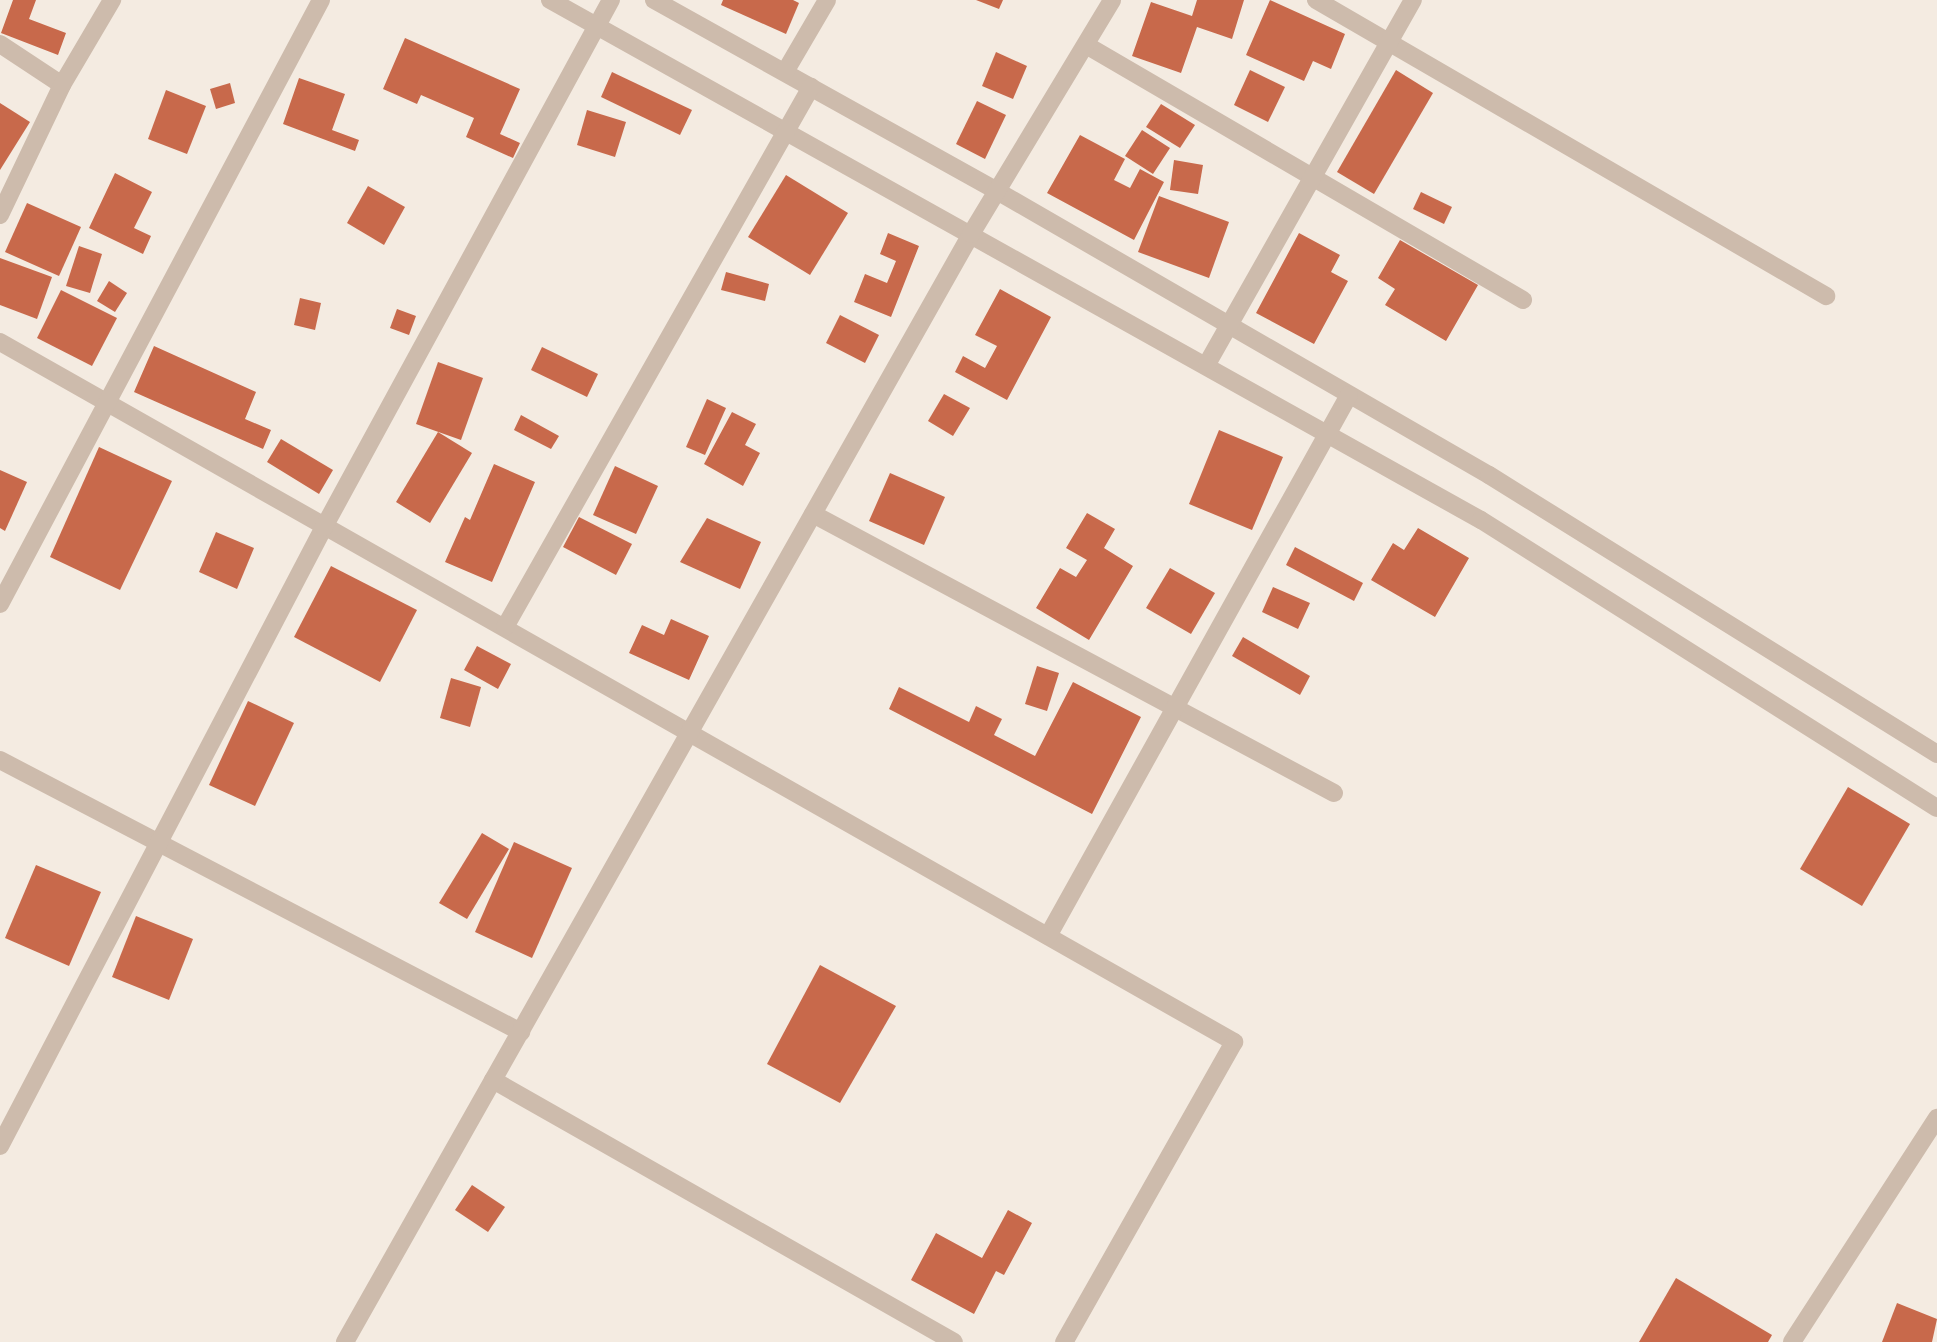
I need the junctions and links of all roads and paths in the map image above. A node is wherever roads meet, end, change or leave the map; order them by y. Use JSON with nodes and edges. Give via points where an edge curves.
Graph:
{"nodes":[{"id":1,"x":112,"y":0,"type":"edge"},
{"id":2,"x":321,"y":0,"type":"edge"},
{"id":3,"x":550,"y":0,"type":"edge"},
{"id":4,"x":611,"y":0,"type":"edge"},
{"id":5,"x":654,"y":0,"type":"edge"},
{"id":6,"x":827,"y":0,"type":"edge"},
{"id":7,"x":1112,"y":0,"type":"edge"},
{"id":8,"x":1316,"y":0,"type":"edge"},
{"id":9,"x":1413,"y":0,"type":"edge"},
{"id":10,"x":596,"y":27,"type":"junction"},
{"id":11,"x":1390,"y":43,"type":"junction"},
{"id":12,"x":0,"y":44,"type":"edge"},
{"id":13,"x":1086,"y":45,"type":"junction"},
{"id":14,"x":785,"y":72,"type":"junction"},
{"id":15,"x":62,"y":85,"type":"junction"},
{"id":16,"x":810,"y":87,"type":"junction"},
{"id":17,"x":786,"y":130,"type":"junction"},
{"id":18,"x":1314,"y":178,"type":"junction"},
{"id":19,"x":997,"y":191,"type":"junction"},
{"id":20,"x":0,"y":215,"type":"edge"},
{"id":21,"x":971,"y":234,"type":"junction"},
{"id":22,"x":1826,"y":296,"type":"dead end"},
{"id":23,"x":1523,"y":300,"type":"dead end"},
{"id":24,"x":1228,"y":325,"type":"junction"},
{"id":25,"x":0,"y":342,"type":"edge"},
{"id":26,"x":1207,"y":364,"type":"junction"},
{"id":27,"x":1349,"y":396,"type":"junction"},
{"id":28,"x":108,"y":401,"type":"junction"},
{"id":29,"x":1329,"y":434,"type":"junction"},
{"id":30,"x":813,"y":514,"type":"junction"},
{"id":31,"x":324,"y":527,"type":"junction"},
{"id":32,"x":0,"y":604,"type":"edge"},
{"id":33,"x":505,"y":627,"type":"junction"},
{"id":34,"x":1175,"y":707,"type":"junction"},
{"id":35,"x":690,"y":732,"type":"junction"},
{"id":36,"x":1937,"y":754,"type":"edge"},
{"id":37,"x":0,"y":760,"type":"edge"},
{"id":38,"x":1334,"y":793,"type":"dead end"},
{"id":39,"x":1937,"y":808,"type":"edge"},
{"id":40,"x":160,"y":845,"type":"junction"},
{"id":41,"x":1048,"y":936,"type":"junction"},
{"id":42,"x":521,"y":1032,"type":"junction"},
{"id":43,"x":493,"y":1080,"type":"junction"},
{"id":44,"x":1937,"y":1118,"type":"edge"},
{"id":45,"x":0,"y":1146,"type":"edge"},
{"id":46,"x":345,"y":1342,"type":"edge"},
{"id":47,"x":954,"y":1342,"type":"edge"},
{"id":48,"x":1064,"y":1342,"type":"edge"},
{"id":49,"x":1792,"y":1342,"type":"edge"}],
"edges":[{"from":1,"to":15,"type":"street"},
{"from":2,"to":28,"type":"street"},
{"from":3,"to":10,"type":"street"},
{"from":4,"to":10,"type":"street"},
{"from":5,"to":14,"type":"street"},
{"from":6,"to":14,"type":"street"},
{"from":7,"to":13,"type":"street"},
{"from":8,"to":11,"type":"street"},
{"from":9,"to":11,"type":"street"},
{"from":10,"to":17,"type":"street"},
{"from":10,"to":31,"type":"street"},
{"from":11,"to":18,"type":"street"},
{"from":11,"to":22,"type":"street"},
{"from":12,"to":15,"type":"street"},
{"from":13,"to":18,"type":"street"},
{"from":13,"to":19,"type":"street"},
{"from":14,"to":16,"type":"street"},
{"from":15,"to":20,"type":"street"},
{"from":16,"to":17,"type":"street"},
{"from":16,"to":19,"type":"street"},
{"from":17,"to":21,"type":"street"},
{"from":17,"to":33,"type":"street"},
{"from":18,"to":23,"type":"street"},
{"from":18,"to":24,"type":"street"},
{"from":19,"to":21,"type":"street"},
{"from":19,"to":24,"type":"street"},
{"from":21,"to":26,"type":"street"},
{"from":21,"to":30,"type":"street"},
{"from":24,"to":26,"type":"street"},
{"from":24,"to":27,"type":"street"},
{"from":25,"to":28,"type":"street"},
{"from":26,"to":29,"type":"street"},
{"from":27,"to":29,"type":"street"},
{"from":27,"to":36,"type":"street","via":[[1489,475]]},
{"from":28,"to":31,"type":"street"},
{"from":28,"to":32,"type":"street"},
{"from":29,"to":34,"type":"street"},
{"from":29,"to":39,"type":"street","via":[[1481,520]]},
{"from":30,"to":34,"type":"street"},
{"from":30,"to":35,"type":"street"},
{"from":31,"to":33,"type":"street"},
{"from":31,"to":40,"type":"street"},
{"from":33,"to":35,"type":"street"},
{"from":34,"to":38,"type":"street"},
{"from":34,"to":41,"type":"street"},
{"from":35,"to":41,"type":"street"},
{"from":35,"to":42,"type":"street"},
{"from":37,"to":40,"type":"street"},
{"from":40,"to":42,"type":"street"},
{"from":40,"to":45,"type":"street"},
{"from":41,"to":48,"type":"street","via":[[1234,1042]]},
{"from":42,"to":43,"type":"street"},
{"from":43,"to":46,"type":"street"},
{"from":43,"to":47,"type":"street"},
{"from":44,"to":49,"type":"street"}]}
